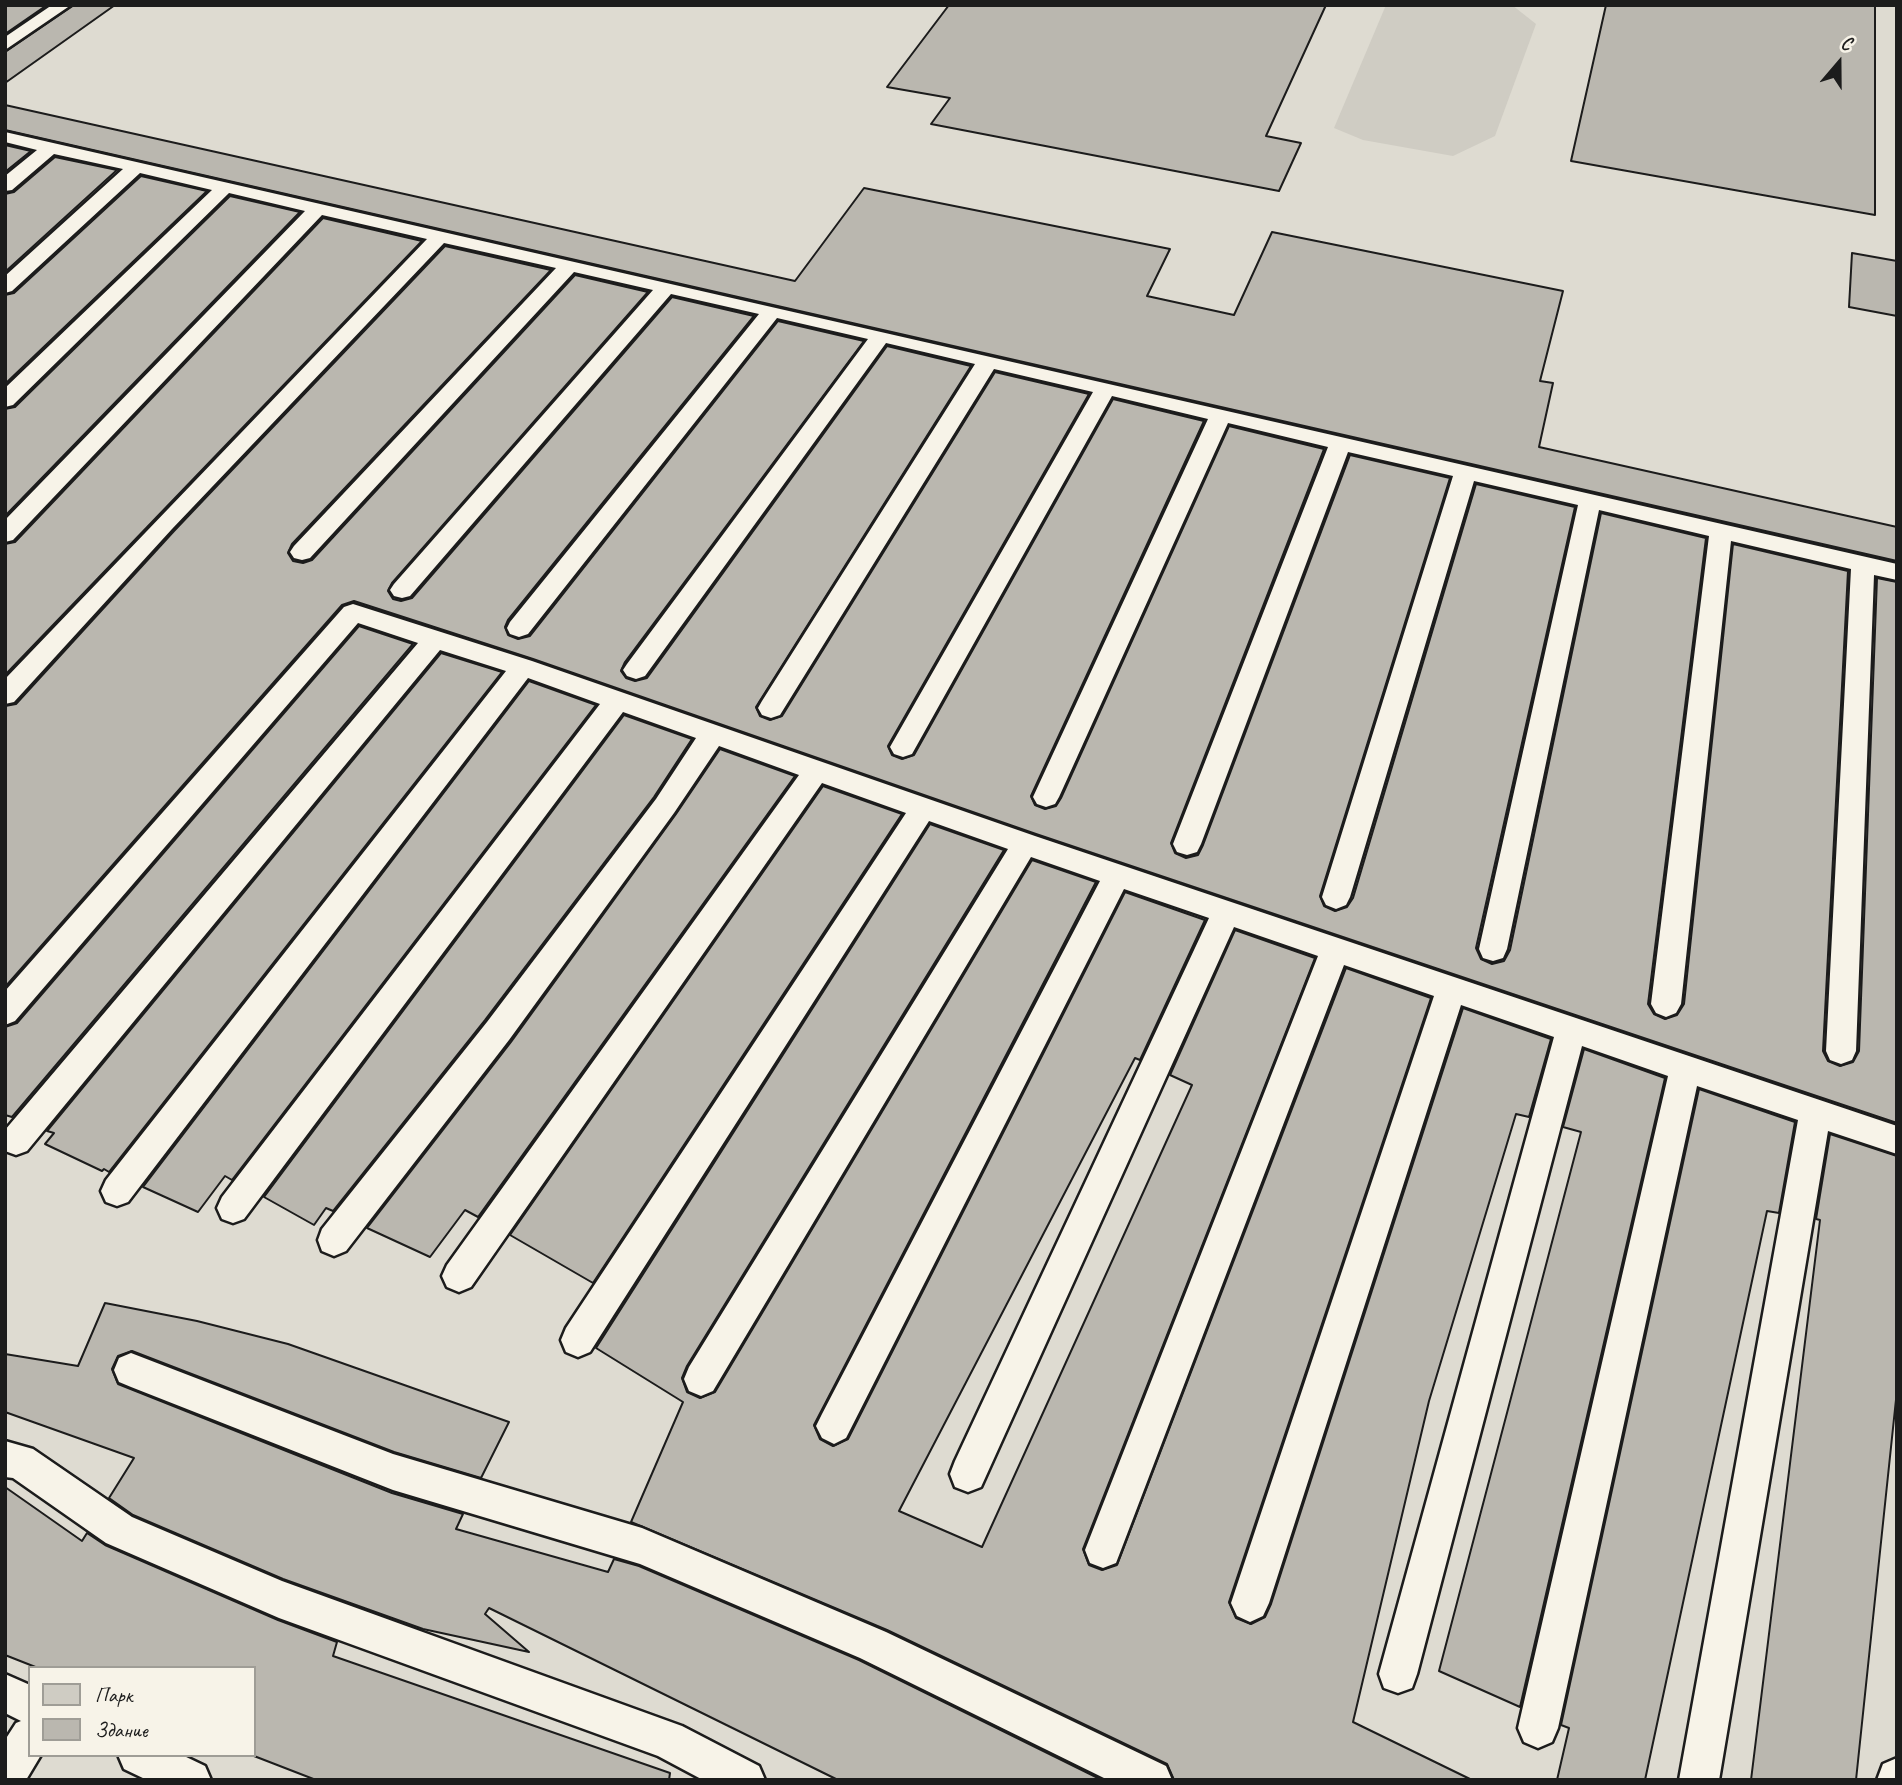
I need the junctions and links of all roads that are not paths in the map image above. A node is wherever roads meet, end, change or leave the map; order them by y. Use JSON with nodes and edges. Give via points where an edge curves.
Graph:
{"nodes":[{"id":1,"x":63,"y":5,"type":"edge"},
{"id":2,"x":5,"y":45,"type":"edge"},
{"id":3,"x":5,"y":137,"type":"edge"},
{"id":4,"x":51,"y":147,"type":"junction"},
{"id":5,"x":136,"y":167,"type":"junction"},
{"id":6,"x":5,"y":186,"type":"edge"},
{"id":7,"x":225,"y":187,"type":"junction"},
{"id":8,"x":317,"y":208,"type":"junction"},
{"id":9,"x":440,"y":236,"type":"junction"},
{"id":10,"x":570,"y":265,"type":"junction"},
{"id":11,"x":5,"y":287,"type":"edge"},
{"id":12,"x":667,"y":287,"type":"junction"},
{"id":13,"x":772,"y":311,"type":"junction"},
{"id":14,"x":881,"y":336,"type":"junction"},
{"id":15,"x":988,"y":361,"type":"junction"},
{"id":16,"x":1106,"y":388,"type":"junction"},
{"id":17,"x":5,"y":400,"type":"edge"},
{"id":18,"x":1221,"y":415,"type":"junction"},
{"id":19,"x":1340,"y":443,"type":"junction"},
{"id":20,"x":1465,"y":472,"type":"junction"},
{"id":21,"x":1590,"y":501,"type":"junction"},
{"id":22,"x":1721,"y":531,"type":"junction"},
{"id":23,"x":5,"y":534,"type":"edge"},
{"id":24,"x":302,"y":552,"type":"dead end"},
{"id":25,"x":1863,"y":565,"type":"junction"},
{"id":26,"x":1897,"y":572,"type":"edge"},
{"id":27,"x":402,"y":590,"type":"dead end"},
{"id":28,"x":519,"y":628,"type":"dead end"},
{"id":29,"x":435,"y":639,"type":"junction"},
{"id":30,"x":523,"y":667,"type":"junction"},
{"id":31,"x":636,"y":670,"type":"dead end"},
{"id":32,"x":5,"y":695,"type":"edge"},
{"id":33,"x":617,"y":701,"type":"junction"},
{"id":34,"x":771,"y":708,"type":"dead end"},
{"id":35,"x":713,"y":734,"type":"junction"},
{"id":36,"x":904,"y":747,"type":"dead end"},
{"id":37,"x":817,"y":770,"type":"junction"},
{"id":38,"x":1046,"y":797,"type":"dead end"},
{"id":39,"x":923,"y":808,"type":"junction"},
{"id":40,"x":1025,"y":844,"type":"junction"},
{"id":41,"x":1187,"y":844,"type":"dead end"},
{"id":42,"x":1118,"y":874,"type":"junction"},
{"id":43,"x":1336,"y":897,"type":"dead end"},
{"id":44,"x":1227,"y":911,"type":"junction"},
{"id":45,"x":1493,"y":948,"type":"dead end"},
{"id":46,"x":1335,"y":950,"type":"junction"},
{"id":47,"x":1451,"y":989,"type":"junction"},
{"id":48,"x":1666,"y":1004,"type":"dead end"},
{"id":49,"x":5,"y":1013,"type":"edge"},
{"id":50,"x":1571,"y":1031,"type":"junction"},
{"id":51,"x":1841,"y":1051,"type":"dead end"},
{"id":52,"x":1685,"y":1069,"type":"junction"},
{"id":53,"x":1815,"y":1112,"type":"junction"},
{"id":54,"x":16,"y":1140,"type":"dead end"},
{"id":55,"x":1897,"y":1140,"type":"edge"},
{"id":56,"x":117,"y":1191,"type":"dead end"},
{"id":57,"x":233,"y":1208,"type":"dead end"},
{"id":58,"x":334,"y":1240,"type":"dead end"},
{"id":59,"x":458,"y":1276,"type":"dead end"},
{"id":60,"x":578,"y":1340,"type":"dead end"},
{"id":61,"x":131,"y":1370,"type":"dead end"},
{"id":62,"x":701,"y":1379,"type":"dead end"},
{"id":63,"x":834,"y":1426,"type":"dead end"},
{"id":64,"x":5,"y":1459,"type":"edge"},
{"id":65,"x":968,"y":1474,"type":"dead end"},
{"id":66,"x":1103,"y":1550,"type":"dead end"},
{"id":67,"x":1250,"y":1603,"type":"dead end"},
{"id":68,"x":1398,"y":1674,"type":"dead end"},
{"id":69,"x":5,"y":1693,"type":"edge"},
{"id":70,"x":28,"y":1704,"type":"edge"},
{"id":71,"x":1538,"y":1728,"type":"dead end"},
{"id":72,"x":28,"y":1740,"type":"edge"},
{"id":73,"x":142,"y":1757,"type":"edge"},
{"id":74,"x":5,"y":1776,"type":"edge"},
{"id":75,"x":191,"y":1780,"type":"edge"},
{"id":76,"x":744,"y":1780,"type":"edge"},
{"id":77,"x":1152,"y":1780,"type":"edge"},
{"id":78,"x":1699,"y":1780,"type":"edge"}],
"edges":[{"from":1,"to":2,"type":"lane"},
{"from":3,"to":4,"type":"lane"},
{"from":4,"to":5,"type":"lane"},
{"from":4,"to":6,"type":"lane"},
{"from":5,"to":7,"type":"lane"},
{"from":5,"to":11,"type":"lane"},
{"from":7,"to":8,"type":"lane"},
{"from":7,"to":17,"type":"lane"},
{"from":8,"to":9,"type":"lane"},
{"from":8,"to":23,"type":"lane"},
{"from":9,"to":10,"type":"lane"},
{"from":9,"to":32,"type":"lane"},
{"from":10,"to":12,"type":"lane"},
{"from":10,"to":24,"type":"lane"},
{"from":12,"to":13,"type":"lane"},
{"from":12,"to":27,"type":"lane"},
{"from":13,"to":14,"type":"lane"},
{"from":13,"to":28,"type":"lane"},
{"from":14,"to":15,"type":"lane"},
{"from":14,"to":31,"type":"lane"},
{"from":15,"to":16,"type":"lane"},
{"from":15,"to":34,"type":"lane"},
{"from":16,"to":18,"type":"lane"},
{"from":16,"to":36,"type":"lane"},
{"from":18,"to":19,"type":"lane"},
{"from":18,"to":38,"type":"lane"},
{"from":19,"to":20,"type":"lane"},
{"from":19,"to":41,"type":"lane"},
{"from":20,"to":21,"type":"lane"},
{"from":20,"to":43,"type":"lane"},
{"from":21,"to":22,"type":"lane"},
{"from":21,"to":45,"type":"lane"},
{"from":22,"to":25,"type":"lane"},
{"from":22,"to":48,"type":"lane"},
{"from":25,"to":26,"type":"lane"},
{"from":25,"to":51,"type":"lane"},
{"from":29,"to":30,"type":"lane"},
{"from":29,"to":49,"type":"lane","via":[[353,613]]},
{"from":29,"to":54,"type":"lane"},
{"from":30,"to":33,"type":"lane"},
{"from":30,"to":56,"type":"lane"},
{"from":33,"to":35,"type":"lane"},
{"from":33,"to":57,"type":"lane"},
{"from":35,"to":37,"type":"lane"},
{"from":35,"to":58,"type":"lane","via":[[498,1031]]},
{"from":37,"to":39,"type":"lane"},
{"from":37,"to":59,"type":"lane"},
{"from":39,"to":40,"type":"lane"},
{"from":39,"to":60,"type":"lane"},
{"from":40,"to":42,"type":"lane"},
{"from":40,"to":62,"type":"lane"},
{"from":42,"to":44,"type":"lane"},
{"from":42,"to":63,"type":"lane"},
{"from":44,"to":46,"type":"lane"},
{"from":44,"to":65,"type":"lane"},
{"from":46,"to":47,"type":"lane"},
{"from":46,"to":66,"type":"lane"},
{"from":47,"to":50,"type":"lane"},
{"from":47,"to":67,"type":"lane"},
{"from":50,"to":52,"type":"lane"},
{"from":50,"to":68,"type":"lane"},
{"from":52,"to":53,"type":"lane"},
{"from":52,"to":71,"type":"lane"},
{"from":53,"to":55,"type":"lane"},
{"from":53,"to":78,"type":"lane"},
{"from":61,"to":77,"type":"lane","via":[[393,1472],[642,1546],[873,1645]]},
{"from":64,"to":76,"type":"lane","via":[[20,1462],[119,1530],[143,1541],[279,1599],[668,1740]]},
{"from":69,"to":70,"type":"lane"},
{"from":72,"to":74,"type":"lane"},
{"from":73,"to":75,"type":"lane"}]}
